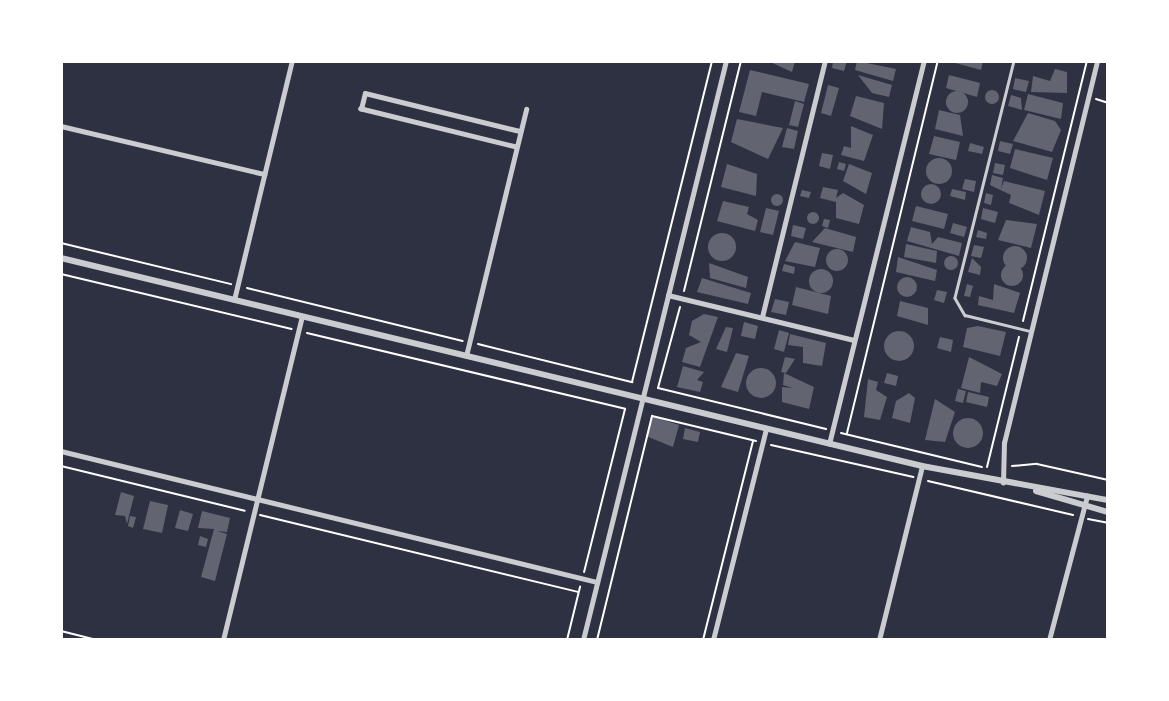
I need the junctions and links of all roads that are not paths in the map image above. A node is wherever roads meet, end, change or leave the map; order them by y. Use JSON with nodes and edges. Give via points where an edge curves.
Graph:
{"nodes":[{"id":1,"x":292,"y":61,"type":"edge"},
{"id":2,"x":726,"y":61,"type":"edge"},
{"id":3,"x":825,"y":61,"type":"edge"},
{"id":4,"x":924,"y":61,"type":"edge"},
{"id":5,"x":1014,"y":61,"type":"edge"},
{"id":6,"x":1097,"y":61,"type":"edge"},
{"id":7,"x":526,"y":109,"type":"dead end"},
{"id":8,"x":61,"y":125,"type":"edge"},
{"id":9,"x":520,"y":131,"type":"junction"},
{"id":10,"x":516,"y":147,"type":"junction"},
{"id":11,"x":264,"y":174,"type":"junction"},
{"id":12,"x":61,"y":258,"type":"edge"},
{"id":13,"x":667,"y":295,"type":"junction"},
{"id":14,"x":234,"y":300,"type":"junction"},
{"id":15,"x":302,"y":317,"type":"junction"},
{"id":16,"x":762,"y":317,"type":"junction"},
{"id":17,"x":1030,"y":331,"type":"junction"},
{"id":18,"x":854,"y":340,"type":"junction"},
{"id":19,"x":466,"y":357,"type":"junction"},
{"id":20,"x":642,"y":399,"type":"junction"},
{"id":21,"x":766,"y":429,"type":"junction"},
{"id":22,"x":829,"y":444,"type":"junction"},
{"id":23,"x":61,"y":452,"type":"edge"},
{"id":24,"x":922,"y":466,"type":"junction"},
{"id":25,"x":1003,"y":483,"type":"junction"},
{"id":26,"x":1021,"y":486,"type":"junction"},
{"id":27,"x":1087,"y":495,"type":"junction"},
{"id":28,"x":258,"y":499,"type":"junction"},
{"id":29,"x":1108,"y":500,"type":"edge"},
{"id":30,"x":1084,"y":507,"type":"junction"},
{"id":31,"x":1108,"y":512,"type":"edge"},
{"id":32,"x":597,"y":582,"type":"junction"},
{"id":33,"x":223,"y":640,"type":"edge"},
{"id":34,"x":583,"y":640,"type":"edge"},
{"id":35,"x":713,"y":640,"type":"edge"},
{"id":36,"x":879,"y":640,"type":"edge"},
{"id":37,"x":1049,"y":640,"type":"edge"}],
"edges":[{"from":1,"to":11,"type":"street"},
{"from":2,"to":13,"type":"street"},
{"from":3,"to":16,"type":"street"},
{"from":4,"to":18,"type":"street"},
{"from":5,"to":17,"type":"lane","via":[[955,298],[965,315]]},
{"from":6,"to":17,"type":"street"},
{"from":7,"to":9,"type":"street"},
{"from":8,"to":11,"type":"street"},
{"from":9,"to":10,"type":"street"},
{"from":9,"to":10,"type":"street","via":[[365,93],[361,108]]},
{"from":10,"to":19,"type":"street"},
{"from":11,"to":14,"type":"street"},
{"from":12,"to":14,"type":"street"},
{"from":13,"to":16,"type":"street"},
{"from":13,"to":20,"type":"street"},
{"from":14,"to":15,"type":"street"},
{"from":15,"to":19,"type":"street"},
{"from":15,"to":28,"type":"street"},
{"from":16,"to":18,"type":"street"},
{"from":17,"to":25,"type":"street","via":[[1002,467]]},
{"from":18,"to":22,"type":"street"},
{"from":19,"to":20,"type":"street"},
{"from":20,"to":21,"type":"street"},
{"from":20,"to":32,"type":"street"},
{"from":21,"to":22,"type":"street"},
{"from":21,"to":35,"type":"street"},
{"from":22,"to":24,"type":"street"},
{"from":23,"to":28,"type":"street"},
{"from":24,"to":25,"type":"street"},
{"from":24,"to":36,"type":"street"},
{"from":25,"to":26,"type":"street"},
{"from":26,"to":27,"type":"street"},
{"from":26,"to":30,"type":"street"},
{"from":27,"to":29,"type":"street"},
{"from":27,"to":30,"type":"street"},
{"from":28,"to":32,"type":"street"},
{"from":28,"to":33,"type":"street"},
{"from":30,"to":31,"type":"street"},
{"from":30,"to":37,"type":"street"},
{"from":32,"to":34,"type":"street"}]}
